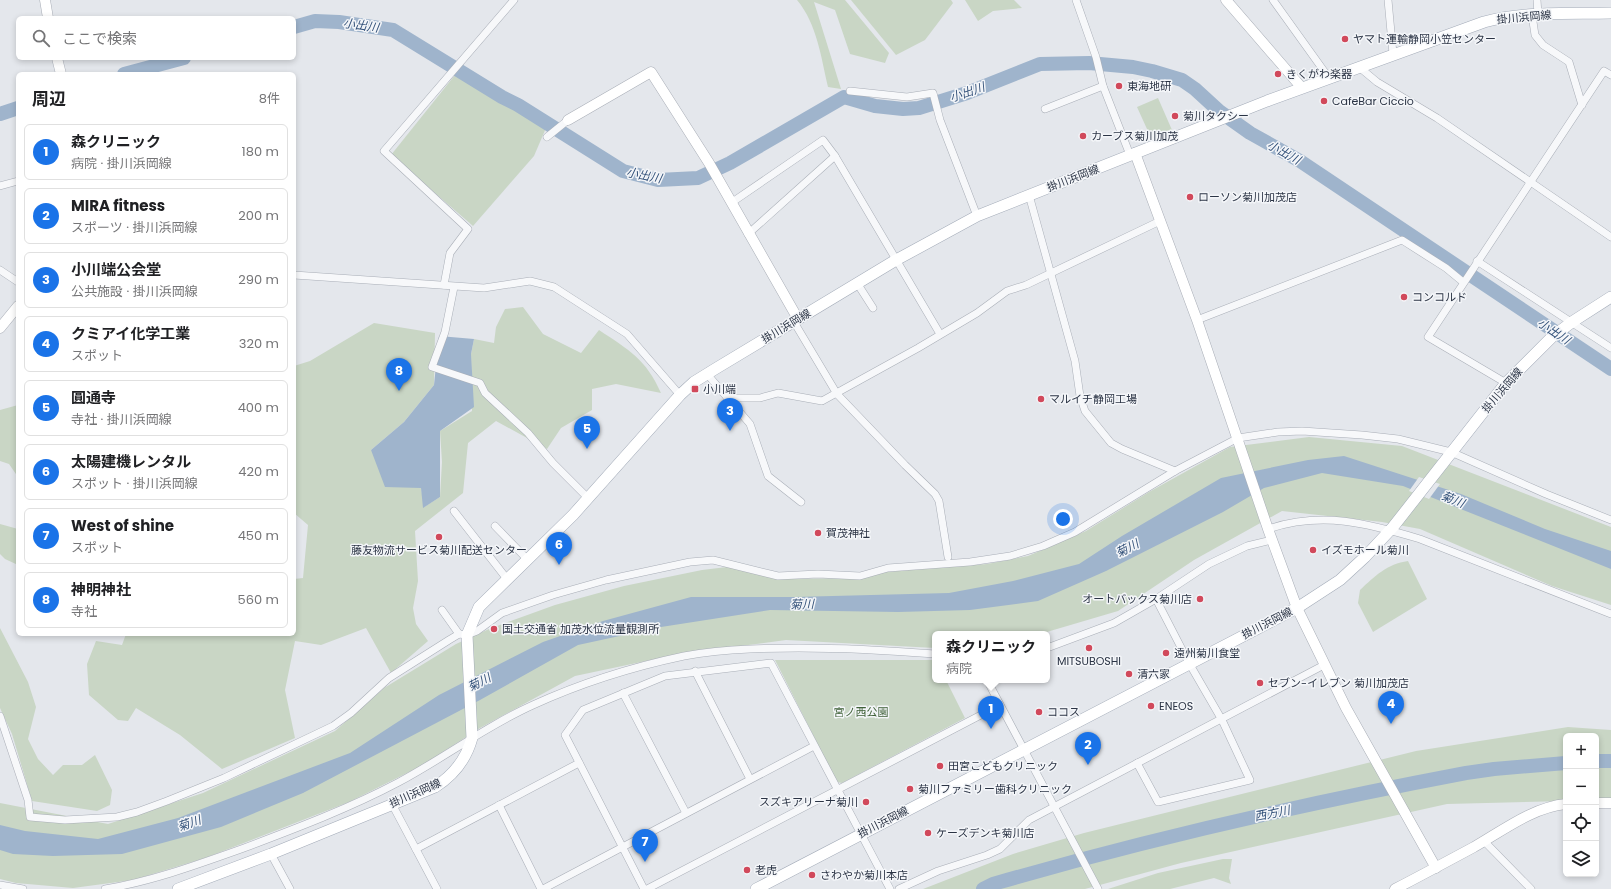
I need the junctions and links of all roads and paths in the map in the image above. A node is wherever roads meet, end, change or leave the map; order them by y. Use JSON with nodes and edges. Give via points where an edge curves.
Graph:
{"nodes":[{"id":1,"x":45,"y":0,"type":"edge"},
{"id":2,"x":514,"y":0,"type":"edge"},
{"id":3,"x":1076,"y":0,"type":"edge"},
{"id":4,"x":1226,"y":0,"type":"edge"},
{"id":5,"x":1272,"y":0,"type":"edge"},
{"id":6,"x":1388,"y":0,"type":"edge"},
{"id":7,"x":1537,"y":0,"type":"edge"},
{"id":8,"x":1611,"y":13,"type":"edge"},
{"id":9,"x":1535,"y":14,"type":"junction"},
{"id":10,"x":48,"y":16,"type":"edge"},
{"id":11,"x":1393,"y":54,"type":"junction"},
{"id":12,"x":58,"y":60,"type":"edge"},
{"id":13,"x":1359,"y":67,"type":"junction"},
{"id":14,"x":60,"y":72,"type":"edge"},
{"id":15,"x":1611,"y":75,"type":"edge"},
{"id":16,"x":1329,"y":78,"type":"junction"},
{"id":17,"x":1103,"y":86,"type":"junction"},
{"id":18,"x":1302,"y":88,"type":"junction"},
{"id":19,"x":850,"y":91,"type":"dead end"},
{"id":20,"x":1582,"y":105,"type":"junction"},
{"id":21,"x":1045,"y":109,"type":"dead end"},
{"id":22,"x":565,"y":123,"type":"joint"},
{"id":23,"x":551,"y":136,"type":"dead end"},
{"id":24,"x":1133,"y":154,"type":"junction"},
{"id":25,"x":835,"y":156,"type":"junction"},
{"id":26,"x":1531,"y":181,"type":"junction"},
{"id":27,"x":16,"y":182,"type":"edge"},
{"id":28,"x":0,"y":186,"type":"edge"},
{"id":29,"x":1029,"y":195,"type":"junction"},
{"id":30,"x":731,"y":203,"type":"junction"},
{"id":31,"x":977,"y":216,"type":"junction"},
{"id":32,"x":1160,"y":221,"type":"junction"},
{"id":33,"x":748,"y":234,"type":"junction"},
{"id":34,"x":1611,"y":237,"type":"edge"},
{"id":35,"x":896,"y":260,"type":"junction"},
{"id":36,"x":1477,"y":261,"type":"junction"},
{"id":37,"x":0,"y":270,"type":"edge"},
{"id":38,"x":1051,"y":274,"type":"junction"},
{"id":39,"x":296,"y":275,"type":"edge"},
{"id":40,"x":16,"y":281,"type":"edge"},
{"id":41,"x":1462,"y":282,"type":"junction"},
{"id":42,"x":857,"y":283,"type":"junction"},
{"id":43,"x":444,"y":286,"type":"junction"},
{"id":44,"x":454,"y":287,"type":"junction"},
{"id":45,"x":1611,"y":297,"type":"edge"},
{"id":46,"x":16,"y":308,"type":"edge"},
{"id":47,"x":873,"y":308,"type":"dead end"},
{"id":48,"x":796,"y":320,"type":"junction"},
{"id":49,"x":1197,"y":320,"type":"junction"},
{"id":50,"x":1570,"y":324,"type":"junction"},
{"id":51,"x":0,"y":328,"type":"edge"},
{"id":52,"x":940,"y":334,"type":"junction"},
{"id":53,"x":1611,"y":348,"type":"edge"},
{"id":54,"x":707,"y":374,"type":"junction"},
{"id":55,"x":1506,"y":383,"type":"junction"},
{"id":56,"x":837,"y":394,"type":"junction"},
{"id":57,"x":680,"y":395,"type":"junction"},
{"id":58,"x":727,"y":398,"type":"junction"},
{"id":59,"x":1238,"y":440,"type":"junction"},
{"id":60,"x":1451,"y":452,"type":"junction"},
{"id":61,"x":1175,"y":471,"type":"junction"},
{"id":62,"x":588,"y":498,"type":"junction"},
{"id":63,"x":801,"y":502,"type":"dead end"},
{"id":64,"x":454,"y":511,"type":"dead end"},
{"id":65,"x":1611,"y":520,"type":"edge"},
{"id":66,"x":495,"y":526,"type":"dead end"},
{"id":67,"x":1267,"y":526,"type":"junction"},
{"id":68,"x":1391,"y":529,"type":"junction"},
{"id":69,"x":1272,"y":540,"type":"junction"},
{"id":70,"x":948,"y":557,"type":"dead end"},
{"id":71,"x":527,"y":559,"type":"junction"},
{"id":72,"x":507,"y":579,"type":"junction"},
{"id":73,"x":1156,"y":598,"type":"junction"},
{"id":74,"x":1297,"y":608,"type":"junction"},
{"id":75,"x":442,"y":610,"type":"dead end"},
{"id":76,"x":1611,"y":614,"type":"edge"},
{"id":77,"x":465,"y":635,"type":"junction"},
{"id":78,"x":1050,"y":647,"type":"edge"},
{"id":79,"x":932,"y":654,"type":"edge"},
{"id":80,"x":1189,"y":663,"type":"junction"},
{"id":81,"x":1324,"y":665,"type":"junction"},
{"id":82,"x":695,"y":671,"type":"junction"},
{"id":83,"x":989,"y":683,"type":"edge"},
{"id":84,"x":623,"y":693,"type":"junction"},
{"id":85,"x":1000,"y":705,"type":"junction"},
{"id":86,"x":0,"y":716,"type":"edge"},
{"id":87,"x":1222,"y":720,"type":"junction"},
{"id":88,"x":2,"y":727,"type":"edge"},
{"id":89,"x":472,"y":737,"type":"junction"},
{"id":90,"x":814,"y":746,"type":"junction"},
{"id":91,"x":1024,"y":750,"type":"junction"},
{"id":92,"x":579,"y":763,"type":"junction"},
{"id":93,"x":1137,"y":763,"type":"junction"},
{"id":94,"x":750,"y":779,"type":"junction"},
{"id":95,"x":838,"y":788,"type":"junction"},
{"id":96,"x":1599,"y":803,"type":"edge"},
{"id":97,"x":1611,"y":803,"type":"edge"},
{"id":98,"x":392,"y":804,"type":"junction"},
{"id":99,"x":499,"y":805,"type":"junction"},
{"id":100,"x":1563,"y":805,"type":"edge"},
{"id":101,"x":1054,"y":807,"type":"junction"},
{"id":102,"x":686,"y":813,"type":"junction"},
{"id":103,"x":860,"y":834,"type":"junction"},
{"id":104,"x":1484,"y":841,"type":"junction"},
{"id":105,"x":623,"y":847,"type":"junction"},
{"id":106,"x":416,"y":849,"type":"junction"},
{"id":107,"x":271,"y":854,"type":"junction"},
{"id":108,"x":1436,"y":868,"type":"junction"},
{"id":109,"x":0,"y":885,"type":"edge"},
{"id":110,"x":23,"y":889,"type":"edge"},
{"id":111,"x":105,"y":889,"type":"edge"},
{"id":112,"x":178,"y":889,"type":"edge"},
{"id":113,"x":290,"y":889,"type":"edge"},
{"id":114,"x":437,"y":889,"type":"edge"},
{"id":115,"x":542,"y":889,"type":"edge"},
{"id":116,"x":646,"y":889,"type":"edge"},
{"id":117,"x":756,"y":889,"type":"edge"},
{"id":118,"x":890,"y":889,"type":"edge"},
{"id":119,"x":899,"y":889,"type":"edge"},
{"id":120,"x":1098,"y":889,"type":"edge"},
{"id":121,"x":1395,"y":889,"type":"edge"},
{"id":122,"x":1530,"y":889,"type":"edge"}],
"edges":[{"from":1,"to":10,"type":"street"},
{"from":2,"to":43,"type":"street","via":[[384,150],[468,229],[450,253]]},
{"from":3,"to":17,"type":"street","via":[[1096,57]]},
{"from":4,"to":18,"type":"street"},
{"from":5,"to":16,"type":"street"},
{"from":6,"to":11,"type":"street"},
{"from":7,"to":9,"type":"street"},
{"from":8,"to":9,"type":"main road","name":"掛川浜岡線"},
{"from":9,"to":11,"type":"main road","name":"掛川浜岡線","via":[[1501,17]]},
{"from":9,"to":20,"type":"street","via":[[1535,35],[1543,45],[1569,62]]},
{"from":11,"to":13,"type":"main road","name":"掛川浜岡線"},
{"from":12,"to":14,"type":"street"},
{"from":13,"to":16,"type":"main road","name":"掛川浜岡線"},
{"from":13,"to":26,"type":"street","via":[[1377,82],[1437,118]]},
{"from":15,"to":20,"type":"street","via":[[1604,71]]},
{"from":16,"to":18,"type":"main road","name":"掛川浜岡線"},
{"from":17,"to":21,"type":"street"},
{"from":17,"to":24,"type":"street"},
{"from":18,"to":24,"type":"main road","name":"掛川浜岡線"},
{"from":19,"to":31,"type":"street","via":[[907,97],[933,93]]},
{"from":20,"to":26,"type":"street"},
{"from":22,"to":23,"type":"street"},
{"from":22,"to":30,"type":"street","via":[[651,72],[709,163]]},
{"from":24,"to":29,"type":"main road","name":"掛川浜岡線"},
{"from":24,"to":32,"type":"street"},
{"from":25,"to":30,"type":"street","via":[[823,140]]},
{"from":25,"to":33,"type":"street"},
{"from":25,"to":35,"type":"street"},
{"from":26,"to":34,"type":"street"},
{"from":26,"to":36,"type":"street"},
{"from":27,"to":28,"type":"street"},
{"from":29,"to":31,"type":"main road","name":"掛川浜岡線"},
{"from":29,"to":38,"type":"street"},
{"from":30,"to":33,"type":"street"},
{"from":31,"to":35,"type":"main road","name":"掛川浜岡線"},
{"from":32,"to":38,"type":"street"},
{"from":32,"to":49,"type":"street"},
{"from":33,"to":48,"type":"street"},
{"from":35,"to":42,"type":"main road","name":"掛川浜岡線"},
{"from":35,"to":52,"type":"street"},
{"from":36,"to":41,"type":"street"},
{"from":36,"to":50,"type":"street"},
{"from":37,"to":40,"type":"street"},
{"from":38,"to":52,"type":"street","via":[[1026,286],[1007,291]]},
{"from":38,"to":61,"type":"street","via":[[1075,361],[1085,411],[1111,443]]},
{"from":39,"to":43,"type":"street"},
{"from":41,"to":49,"type":"street","via":[[1446,268],[1402,240]]},
{"from":41,"to":55,"type":"street","via":[[1428,337]]},
{"from":42,"to":47,"type":"street"},
{"from":42,"to":48,"type":"main road","name":"掛川浜岡線"},
{"from":43,"to":44,"type":"street"},
{"from":44,"to":57,"type":"street","via":[[484,288],[530,281],[554,287],[627,334]]},
{"from":44,"to":62,"type":"street","via":[[445,332],[432,367],[480,383],[485,393],[528,433]]},
{"from":45,"to":50,"type":"main road","name":"掛川浜岡線"},
{"from":46,"to":51,"type":"street"},
{"from":48,"to":54,"type":"main road","name":"掛川浜岡線"},
{"from":48,"to":56,"type":"street"},
{"from":49,"to":59,"type":"street"},
{"from":50,"to":53,"type":"street"},
{"from":50,"to":55,"type":"main road","name":"掛川浜岡線"},
{"from":52,"to":56,"type":"street"},
{"from":54,"to":57,"type":"main road","name":"掛川浜岡線"},
{"from":54,"to":58,"type":"street"},
{"from":55,"to":60,"type":"main road","name":"掛川浜岡線"},
{"from":56,"to":58,"type":"street","via":[[822,401],[778,393],[760,398]]},
{"from":56,"to":70,"type":"street","via":[[935,494],[939,500]]},
{"from":57,"to":62,"type":"main road","name":"掛川浜岡線"},
{"from":58,"to":63,"type":"street","via":[[750,424],[768,476]]},
{"from":59,"to":60,"type":"street","via":[[1278,432],[1362,435],[1398,439]]},
{"from":59,"to":61,"type":"street"},
{"from":59,"to":67,"type":"street"},
{"from":60,"to":65,"type":"street"},
{"from":60,"to":68,"type":"main road","name":"掛川浜岡線"},
{"from":61,"to":77,"type":"street","via":[[1074,532],[1043,546],[1010,556],[970,562],[888,568],[860,576],[778,576],[713,560],[690,562],[606,580],[552,595],[502,613],[485,626]]},
{"from":62,"to":71,"type":"main road","name":"掛川浜岡線","via":[[573,516]]},
{"from":64,"to":72,"type":"street"},
{"from":66,"to":71,"type":"street"},
{"from":67,"to":68,"type":"street","via":[[1323,518]]},
{"from":67,"to":69,"type":"street"},
{"from":68,"to":74,"type":"main road","name":"掛川浜岡線","via":[[1340,580]]},
{"from":68,"to":76,"type":"street"},
{"from":69,"to":73,"type":"street","via":[[1247,546],[1209,564]]},
{"from":69,"to":74,"type":"street"},
{"from":71,"to":72,"type":"main road","name":"掛川浜岡線"},
{"from":72,"to":77,"type":"main road","name":"掛川浜岡線","via":[[479,607]]},
{"from":73,"to":78,"type":"street","via":[[1114,623]]},
{"from":73,"to":80,"type":"street"},
{"from":74,"to":80,"type":"main road","name":"掛川浜岡線"},
{"from":74,"to":81,"type":"street"},
{"from":75,"to":77,"type":"street"},
{"from":77,"to":88,"type":"street","via":[[389,678],[351,713],[316,735],[167,801],[117,817],[65,820],[30,817],[28,800]]},
{"from":77,"to":89,"type":"main road","name":"掛川浜岡線"},
{"from":79,"to":89,"type":"street","via":[[799,646],[728,650],[685,656],[627,670],[588,683],[532,706]]},
{"from":80,"to":87,"type":"street"},
{"from":80,"to":91,"type":"main road","name":"掛川浜岡線"},
{"from":81,"to":87,"type":"street"},
{"from":81,"to":108,"type":"street"},
{"from":82,"to":84,"type":"street","via":[[665,676]]},
{"from":82,"to":90,"type":"street","via":[[771,663]]},
{"from":82,"to":94,"type":"street"},
{"from":83,"to":85,"type":"street"},
{"from":84,"to":92,"type":"street","via":[[583,710],[565,735]]},
{"from":84,"to":102,"type":"street"},
{"from":85,"to":91,"type":"street"},
{"from":85,"to":95,"type":"street"},
{"from":86,"to":88,"type":"street"},
{"from":87,"to":93,"type":"street"},
{"from":87,"to":93,"type":"street","via":[[1250,780],[1158,802]]},
{"from":89,"to":98,"type":"main road","name":"掛川浜岡線","via":[[458,768],[449,778],[435,787]]},
{"from":89,"to":111,"type":"street","via":[[399,782],[302,826],[166,875]]},
{"from":90,"to":94,"type":"street"},
{"from":90,"to":95,"type":"street"},
{"from":91,"to":101,"type":"street"},
{"from":91,"to":103,"type":"main road","name":"掛川浜岡線"},
{"from":92,"to":99,"type":"street"},
{"from":92,"to":105,"type":"street"},
{"from":93,"to":101,"type":"street"},
{"from":94,"to":102,"type":"street"},
{"from":95,"to":103,"type":"street"},
{"from":95,"to":116,"type":"street"},
{"from":96,"to":97,"type":"street"},
{"from":98,"to":106,"type":"street"},
{"from":98,"to":107,"type":"main road","name":"掛川浜岡線"},
{"from":99,"to":106,"type":"street"},
{"from":99,"to":115,"type":"street"},
{"from":100,"to":104,"type":"street","via":[[1544,809]]},
{"from":101,"to":119,"type":"street","via":[[1029,820],[1000,849],[938,871]]},
{"from":101,"to":120,"type":"street"},
{"from":102,"to":105,"type":"street"},
{"from":103,"to":117,"type":"main road","name":"掛川浜岡線"},
{"from":103,"to":118,"type":"street"},
{"from":104,"to":108,"type":"street"},
{"from":104,"to":122,"type":"street"},
{"from":105,"to":115,"type":"street"},
{"from":105,"to":116,"type":"street"},
{"from":106,"to":114,"type":"street"},
{"from":107,"to":112,"type":"main road","name":"掛川浜岡線"},
{"from":107,"to":113,"type":"street"},
{"from":108,"to":121,"type":"street"},
{"from":109,"to":110,"type":"street"}]}
